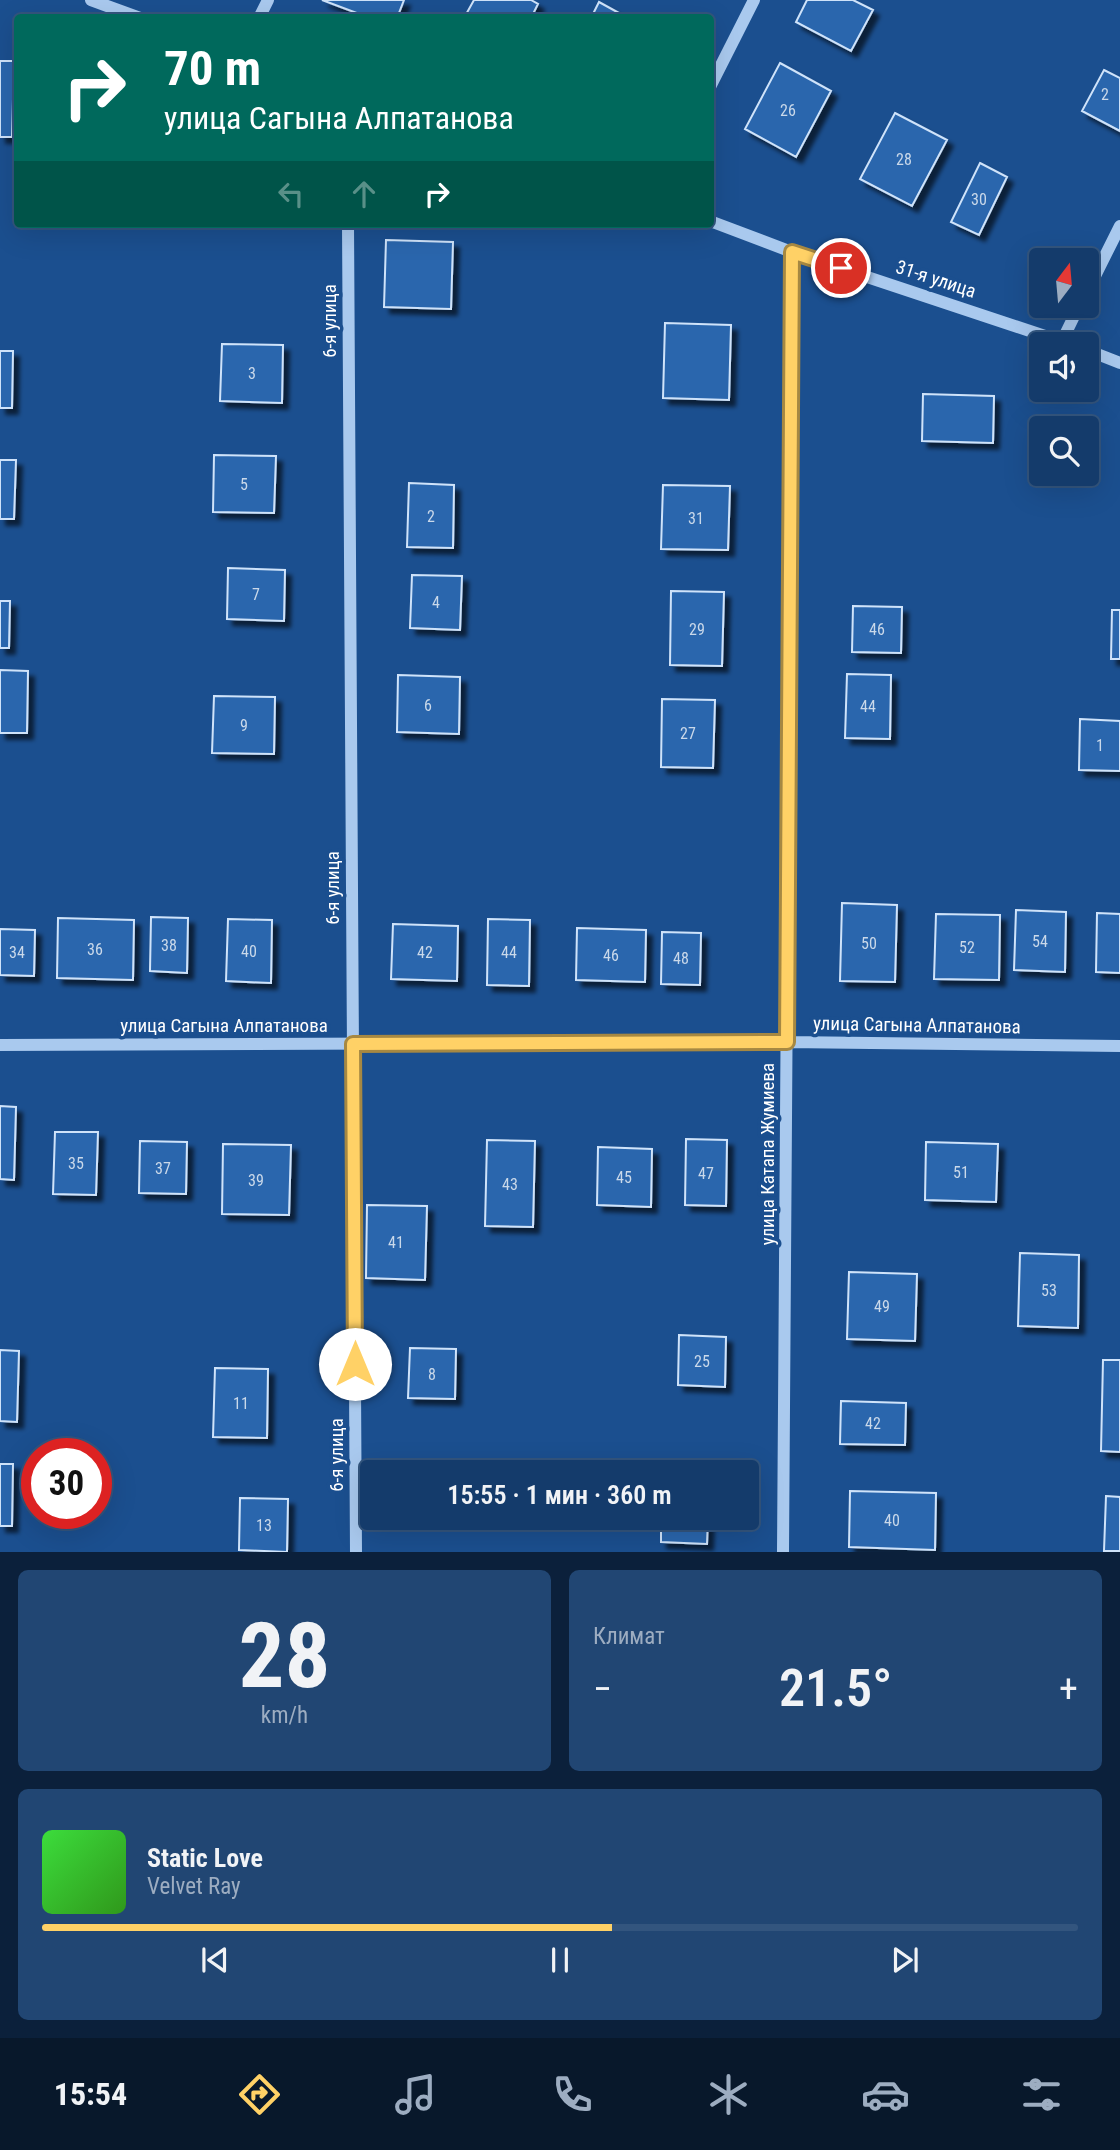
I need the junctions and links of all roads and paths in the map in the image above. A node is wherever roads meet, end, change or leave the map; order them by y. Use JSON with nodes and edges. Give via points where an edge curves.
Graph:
{"nodes":[{"id":1,"x":91,"y":0,"type":"edge"},
{"id":2,"x":754,"y":0,"type":"edge"},
{"id":3,"x":129,"y":14,"type":"edge"},
{"id":4,"x":714,"y":79,"type":"edge"},
{"id":5,"x":714,"y":223,"type":"edge"},
{"id":6,"x":1120,"y":226,"type":"edge"},
{"id":7,"x":348,"y":228,"type":"edge"},
{"id":8,"x":792,"y":252,"type":"junction"},
{"id":9,"x":1099,"y":268,"type":"edge"},
{"id":10,"x":1034,"y":332,"type":"edge"},
{"id":11,"x":1099,"y":355,"type":"edge"},
{"id":12,"x":1120,"y":363,"type":"edge"},
{"id":13,"x":787,"y":1042,"type":"junction"},
{"id":14,"x":353,"y":1044,"type":"junction"},
{"id":15,"x":0,"y":1045,"type":"edge"},
{"id":16,"x":1120,"y":1046,"type":"edge"},
{"id":17,"x":356,"y":1552,"type":"edge"},
{"id":18,"x":783,"y":1552,"type":"edge"}],
"edges":[{"from":1,"to":3,"type":"street"},
{"from":2,"to":4,"type":"street"},
{"from":5,"to":8,"type":"street","name":"31-я улица"},
{"from":6,"to":9,"type":"street"},
{"from":7,"to":14,"type":"street","name":"6-я улица"},
{"from":8,"to":10,"type":"street","name":"31-я улица"},
{"from":8,"to":13,"type":"street","name":"улица Катапа Жумиева"},
{"from":11,"to":12,"type":"street"},
{"from":13,"to":14,"type":"street","name":"улица Сагына Алпатанова"},
{"from":13,"to":16,"type":"street","name":"улица Сагына Алпатанова"},
{"from":13,"to":18,"type":"street","name":"улица Катапа Жумиева"},
{"from":14,"to":15,"type":"street","name":"улица Сагына Алпатанова"},
{"from":14,"to":17,"type":"street","name":"6-я улица"}]}
